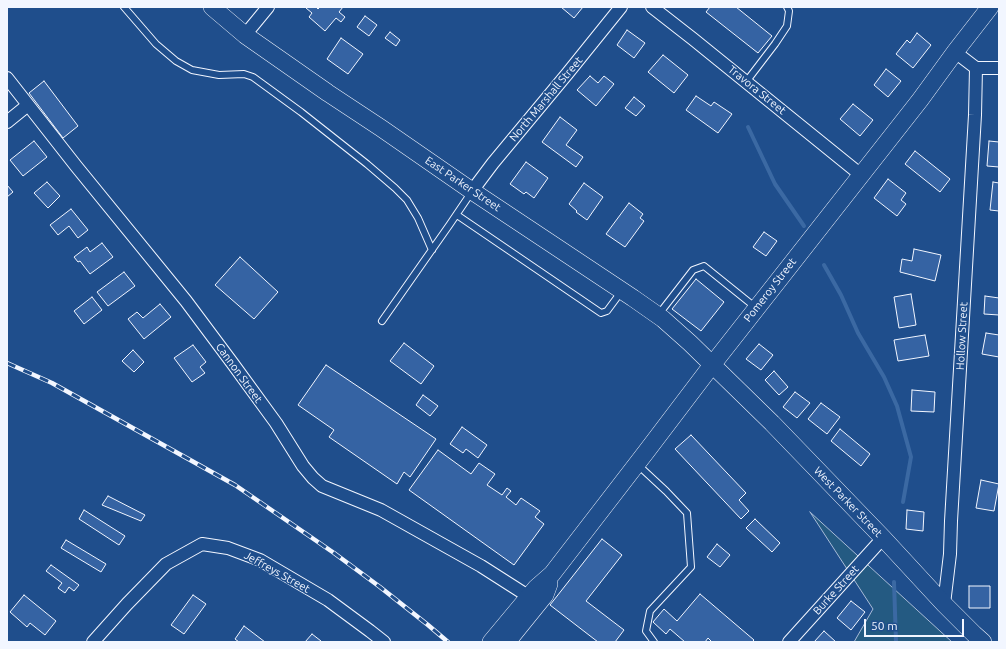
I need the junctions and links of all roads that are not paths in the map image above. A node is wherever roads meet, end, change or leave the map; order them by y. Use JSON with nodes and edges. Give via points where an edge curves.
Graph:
{"nodes":[{"id":1,"x":124,"y":7,"type":"edge"},
{"id":2,"x":212,"y":7,"type":"edge"},
{"id":3,"x":268,"y":7,"type":"edge"},
{"id":4,"x":621,"y":7,"type":"edge"},
{"id":5,"x":652,"y":7,"type":"edge"},
{"id":6,"x":788,"y":7,"type":"edge"},
{"id":7,"x":990,"y":7,"type":"edge"},
{"id":8,"x":245,"y":35,"type":"junction"},
{"id":9,"x":955,"y":52,"type":"junction"},
{"id":10,"x":976,"y":68,"type":"junction"},
{"id":11,"x":999,"y":68,"type":"edge"},
{"id":12,"x":7,"y":78,"type":"edge"},
{"id":13,"x":746,"y":82,"type":"junction"},
{"id":14,"x":28,"y":105,"type":"junction"},
{"id":15,"x":7,"y":122,"type":"edge"},
{"id":16,"x":861,"y":175,"type":"junction"},
{"id":17,"x":472,"y":191,"type":"junction"},
{"id":18,"x":457,"y":215,"type":"junction"},
{"id":19,"x":432,"y":250,"type":"junction"},
{"id":20,"x":622,"y":290,"type":"junction"},
{"id":21,"x":756,"y":308,"type":"junction"},
{"id":22,"x":658,"y":316,"type":"junction"},
{"id":23,"x":382,"y":321,"type":"dead end"},
{"id":24,"x":712,"y":365,"type":"junction"},
{"id":25,"x":637,"y":464,"type":"junction"},
{"id":26,"x":883,"y":538,"type":"junction"},
{"id":27,"x":552,"y":574,"type":"junction"},
{"id":28,"x":528,"y":596,"type":"junction"},
{"id":29,"x":944,"y":604,"type":"junction"},
{"id":30,"x":93,"y":642,"type":"edge"},
{"id":31,"x":384,"y":642,"type":"edge"},
{"id":32,"x":491,"y":642,"type":"edge"},
{"id":33,"x":507,"y":642,"type":"edge"},
{"id":34,"x":654,"y":642,"type":"edge"},
{"id":35,"x":789,"y":642,"type":"edge"},
{"id":36,"x":983,"y":642,"type":"edge"}],
"edges":[{"from":1,"to":19,"type":"lane","via":[[156,44],[176,61],[192,70],[253,77],[367,164],[406,200],[418,218]]},
{"from":2,"to":8,"type":"street","name":"East Parker Street"},
{"from":3,"to":8,"type":"street"},
{"from":4,"to":17,"type":"street","name":"North Marshall Street"},
{"from":5,"to":13,"type":"street","name":"Travora Street"},
{"from":6,"to":13,"type":"lane","via":[[787,26]]},
{"from":7,"to":9,"type":"street","name":"Pomeroy Street"},
{"from":8,"to":17,"type":"street","name":"East Parker Street"},
{"from":9,"to":10,"type":"street"},
{"from":9,"to":16,"type":"street","name":"Pomeroy Street"},
{"from":10,"to":11,"type":"street"},
{"from":10,"to":29,"type":"street","name":"Hollow Street","via":[[950,554]]},
{"from":12,"to":14,"type":"street","name":"Cannon Street"},
{"from":13,"to":16,"type":"street","name":"Travora Street"},
{"from":14,"to":15,"type":"street"},
{"from":14,"to":28,"type":"street","name":"Cannon Street","via":[[186,301],[276,423],[313,478],[322,486],[381,510],[481,566]]},
{"from":16,"to":21,"type":"street","name":"Pomeroy Street"},
{"from":17,"to":18,"type":"lane"},
{"from":17,"to":20,"type":"street","name":"East Parker Street"},
{"from":18,"to":19,"type":"lane"},
{"from":18,"to":20,"type":"lane","via":[[601,313],[607,311]]},
{"from":19,"to":23,"type":"lane"},
{"from":20,"to":22,"type":"street","name":"East Parker Street"},
{"from":21,"to":22,"type":"lane","via":[[704,266],[693,270]]},
{"from":21,"to":24,"type":"street","name":"Pomeroy Street"},
{"from":22,"to":24,"type":"street","name":"East Parker Street"},
{"from":24,"to":25,"type":"street","name":"Pomeroy Street"},
{"from":24,"to":26,"type":"street","name":"West Parker Street"},
{"from":25,"to":27,"type":"street","name":"Pomeroy Street"},
{"from":25,"to":34,"type":"lane","via":[[687,512],[691,567],[650,610],[646,631]]},
{"from":26,"to":29,"type":"street","name":"West Parker Street"},
{"from":26,"to":35,"type":"street","name":"Burke Street"},
{"from":27,"to":28,"type":"street","name":"Pomeroy Street"},
{"from":27,"to":33,"type":"street","name":"Pomeroy Street","via":[[545,595]]},
{"from":28,"to":32,"type":"street","name":"Pomeroy Street"},
{"from":29,"to":36,"type":"street","name":"West Parker Street"},
{"from":30,"to":31,"type":"street","name":"Jeffreys Street","via":[[166,564],[202,544],[228,548],[260,560],[328,600]]}]}
